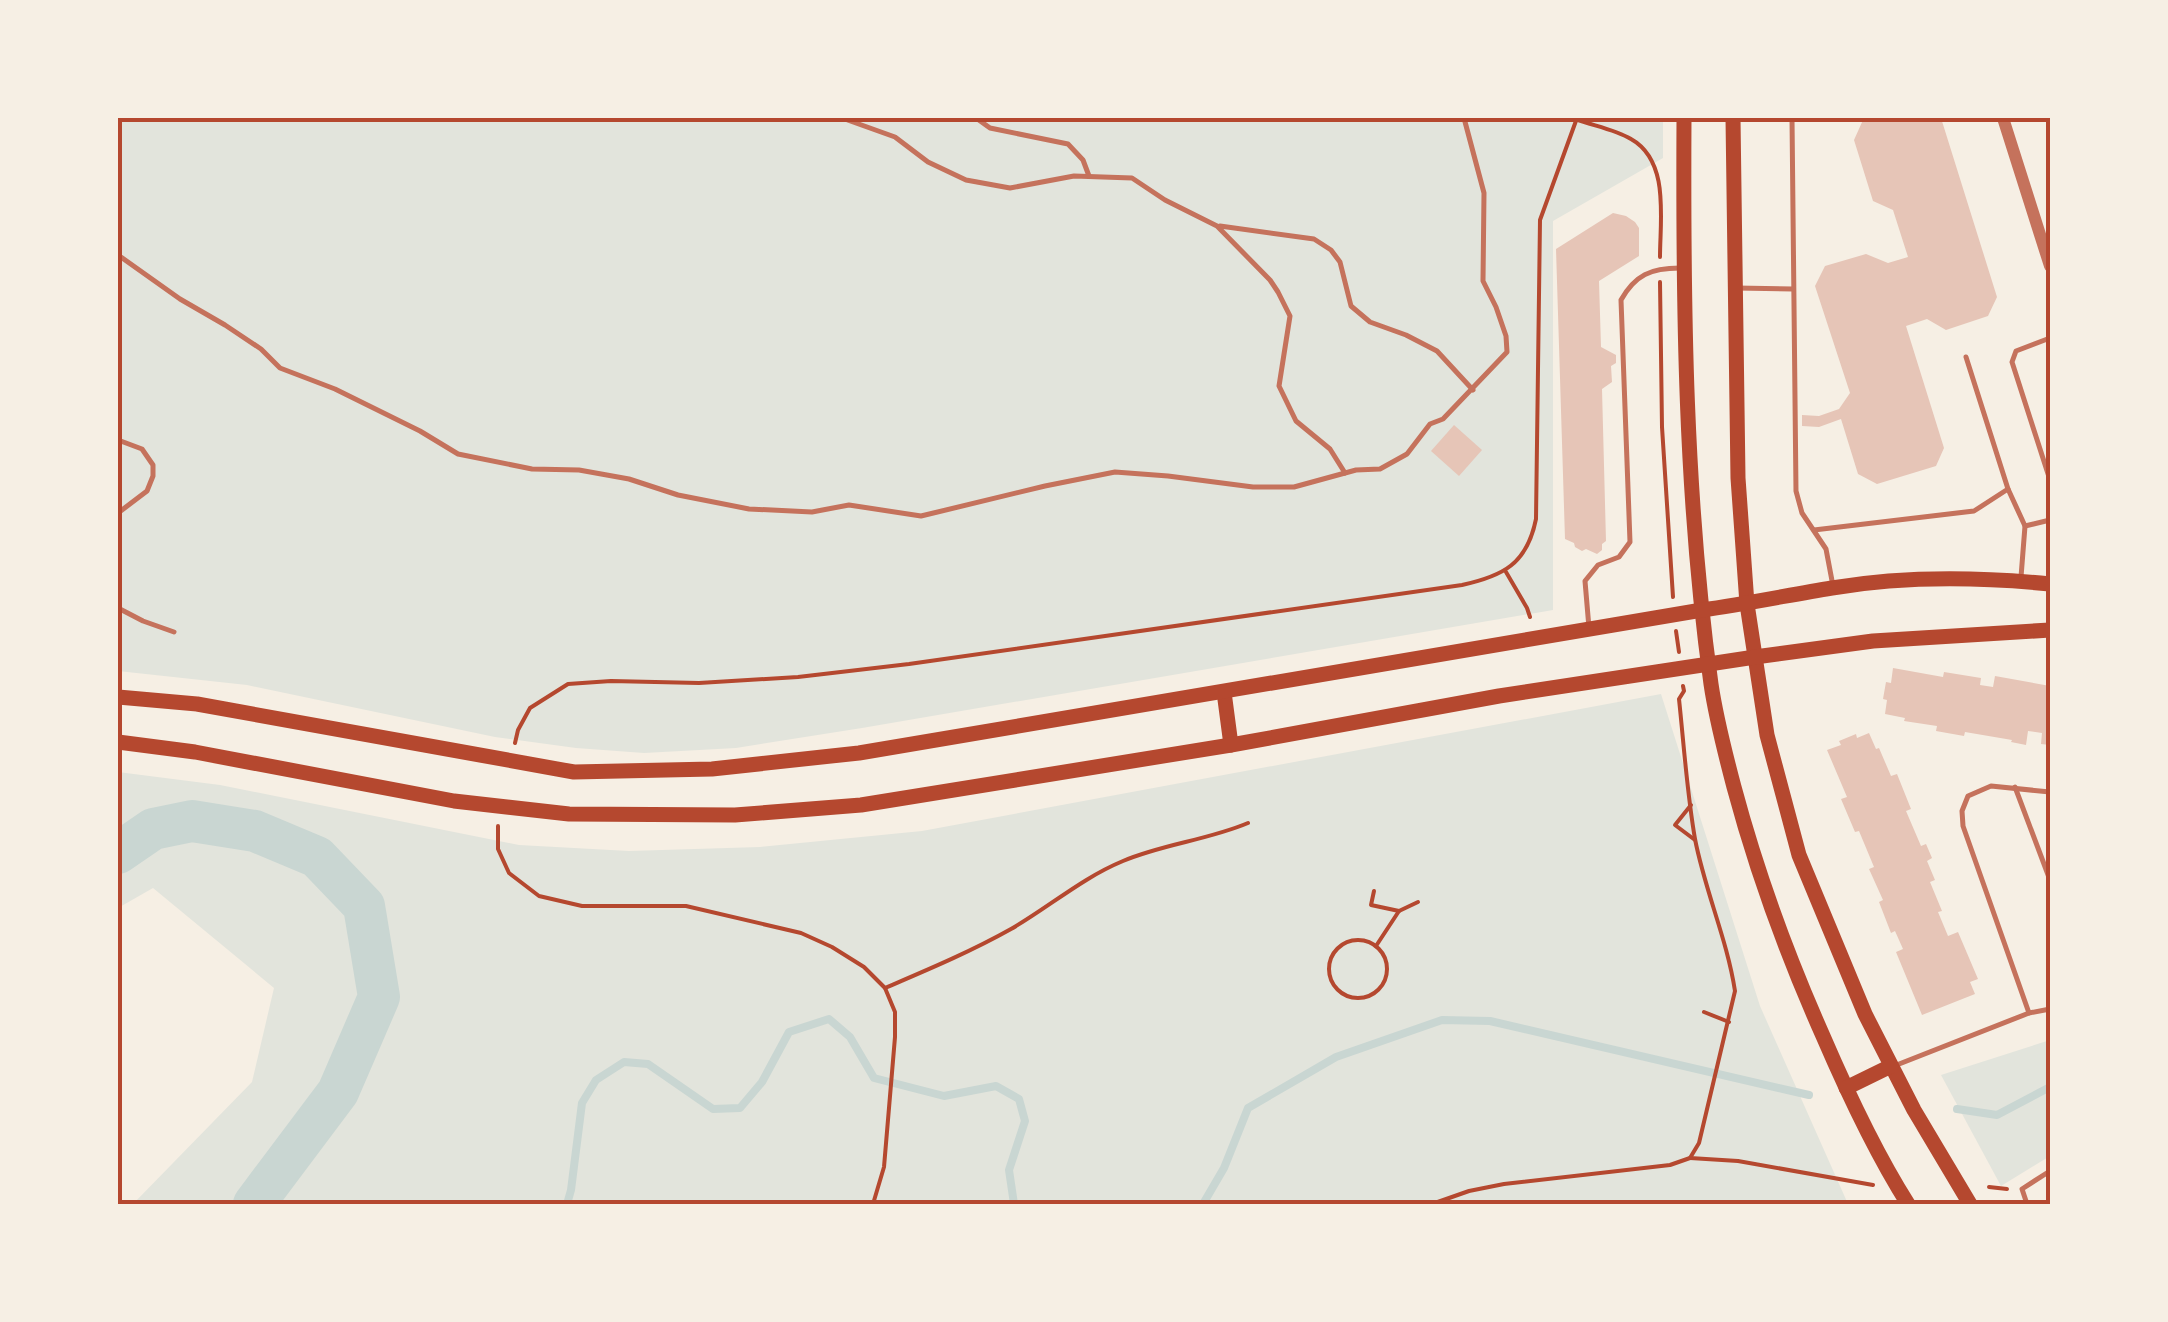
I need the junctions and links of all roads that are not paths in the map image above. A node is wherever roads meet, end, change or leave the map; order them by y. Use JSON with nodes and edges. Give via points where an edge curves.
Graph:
{"nodes":[{"id":1,"x":842,"y":118,"type":"edge"},
{"id":2,"x":976,"y":118,"type":"edge"},
{"id":3,"x":1464,"y":118,"type":"edge"},
{"id":4,"x":1684,"y":118,"type":"edge"},
{"id":5,"x":1733,"y":118,"type":"edge"},
{"id":6,"x":1792,"y":118,"type":"edge"},
{"id":7,"x":2003,"y":118,"type":"edge"},
{"id":8,"x":1089,"y":176,"type":"junction"},
{"id":9,"x":1218,"y":226,"type":"junction"},
{"id":10,"x":2044,"y":227,"type":"edge"},
{"id":11,"x":118,"y":256,"type":"edge"},
{"id":12,"x":2050,"y":266,"type":"edge"},
{"id":13,"x":1683,"y":268,"type":"junction"},
{"id":14,"x":1735,"y":288,"type":"junction"},
{"id":15,"x":1793,"y":289,"type":"junction"},
{"id":16,"x":2050,"y":338,"type":"edge"},
{"id":17,"x":1966,"y":357,"type":"dead end"},
{"id":18,"x":1473,"y":390,"type":"junction"},
{"id":19,"x":118,"y":440,"type":"edge"},
{"id":20,"x":1345,"y":473,"type":"junction"},
{"id":21,"x":2050,"y":480,"type":"edge"},
{"id":22,"x":2008,"y":489,"type":"junction"},
{"id":23,"x":118,"y":513,"type":"edge"},
{"id":24,"x":2050,"y":520,"type":"edge"},
{"id":25,"x":2025,"y":526,"type":"junction"},
{"id":26,"x":1814,"y":530,"type":"junction"},
{"id":27,"x":2020,"y":581,"type":"junction"},
{"id":28,"x":2050,"y":584,"type":"edge"},
{"id":29,"x":1833,"y":588,"type":"junction"},
{"id":30,"x":1747,"y":604,"type":"junction"},
{"id":31,"x":118,"y":608,"type":"edge"},
{"id":32,"x":1702,"y":610,"type":"junction"},
{"id":33,"x":1588,"y":629,"type":"junction"},
{"id":34,"x":2050,"y":630,"type":"edge"},
{"id":35,"x":174,"y":632,"type":"dead end"},
{"id":36,"x":1755,"y":657,"type":"junction"},
{"id":37,"x":1708,"y":664,"type":"junction"},
{"id":38,"x":1224,"y":692,"type":"junction"},
{"id":39,"x":118,"y":697,"type":"edge"},
{"id":40,"x":118,"y":742,"type":"edge"},
{"id":41,"x":1231,"y":744,"type":"junction"},
{"id":42,"x":2015,"y":787,"type":"junction"},
{"id":43,"x":2050,"y":792,"type":"edge"},
{"id":44,"x":2050,"y":880,"type":"edge"},
{"id":45,"x":2050,"y":1009,"type":"edge"},
{"id":46,"x":2028,"y":1014,"type":"junction"},
{"id":47,"x":1892,"y":1066,"type":"junction"},
{"id":48,"x":1846,"y":1088,"type":"junction"},
{"id":49,"x":2050,"y":1170,"type":"edge"},
{"id":50,"x":1908,"y":1204,"type":"edge"},
{"id":51,"x":1970,"y":1204,"type":"edge"},
{"id":52,"x":2027,"y":1204,"type":"edge"}],
"edges":[{"from":1,"to":8,"type":"lane","via":[[895,137],[966,180],[1010,188]]},
{"from":2,"to":8,"type":"lane","via":[[990,128],[1068,144]]},
{"from":3,"to":18,"type":"lane","via":[[1484,193],[1483,281],[1507,352]]},
{"from":4,"to":13,"type":"main road"},
{"from":5,"to":14,"type":"main road"},
{"from":6,"to":15,"type":"lane"},
{"from":7,"to":10,"type":"street"},
{"from":8,"to":9,"type":"lane","via":[[1132,178]]},
{"from":9,"to":18,"type":"lane","via":[[1314,239],[1340,262],[1351,306],[1370,322],[1437,351]]},
{"from":9,"to":20,"type":"lane","via":[[1278,292],[1290,316],[1279,386],[1296,422],[1330,449]]},
{"from":10,"to":12,"type":"street"},
{"from":11,"to":20,"type":"lane","via":[[280,368],[335,388],[458,454],[629,479],[749,509],[812,512],[849,505],[920,516],[1115,472],[1253,487],[1294,487]]},
{"from":13,"to":32,"type":"main road"},
{"from":13,"to":33,"type":"lane","via":[[1660,268],[1631,283],[1620,300],[1630,542],[1585,581]]},
{"from":14,"to":15,"type":"lane"},
{"from":14,"to":30,"type":"main road"},
{"from":15,"to":26,"type":"lane","via":[[1796,491]]},
{"from":16,"to":21,"type":"lane","via":[[2016,351],[2012,362]]},
{"from":17,"to":22,"type":"lane"},
{"from":18,"to":20,"type":"lane","via":[[1430,424],[1407,454],[1380,468]]},
{"from":19,"to":23,"type":"lane","via":[[142,449],[153,476],[146,491]]},
{"from":22,"to":25,"type":"lane"},
{"from":22,"to":26,"type":"lane","via":[[1974,511]]},
{"from":24,"to":25,"type":"lane"},
{"from":25,"to":27,"type":"lane"},
{"from":26,"to":29,"type":"lane","via":[[1826,550]]},
{"from":27,"to":28,"type":"main road"},
{"from":27,"to":29,"type":"main road"},
{"from":29,"to":30,"type":"main road"},
{"from":30,"to":32,"type":"main road"},
{"from":30,"to":36,"type":"main road"},
{"from":31,"to":35,"type":"lane"},
{"from":32,"to":33,"type":"main road"},
{"from":32,"to":37,"type":"main road"},
{"from":33,"to":38,"type":"main road"},
{"from":34,"to":36,"type":"main road","via":[[1873,641]]},
{"from":36,"to":37,"type":"main road"},
{"from":36,"to":47,"type":"main road","via":[[1767,735],[1799,855]]},
{"from":37,"to":41,"type":"main road"},
{"from":37,"to":48,"type":"main road","via":[[1767,899]]},
{"from":38,"to":39,"type":"main road","via":[[822,758],[574,772],[197,704]]},
{"from":38,"to":41,"type":"main road"},
{"from":40,"to":41,"type":"main road","via":[[454,801],[569,814],[735,815],[880,802]]},
{"from":42,"to":43,"type":"lane"},
{"from":42,"to":44,"type":"lane"},
{"from":42,"to":46,"type":"lane","via":[[1990,786],[1968,796],[1962,811]]},
{"from":45,"to":46,"type":"lane"},
{"from":46,"to":47,"type":"lane"},
{"from":47,"to":48,"type":"main road"},
{"from":47,"to":51,"type":"main road"},
{"from":48,"to":50,"type":"main road"},
{"from":49,"to":52,"type":"lane","via":[[2022,1189]]}]}
